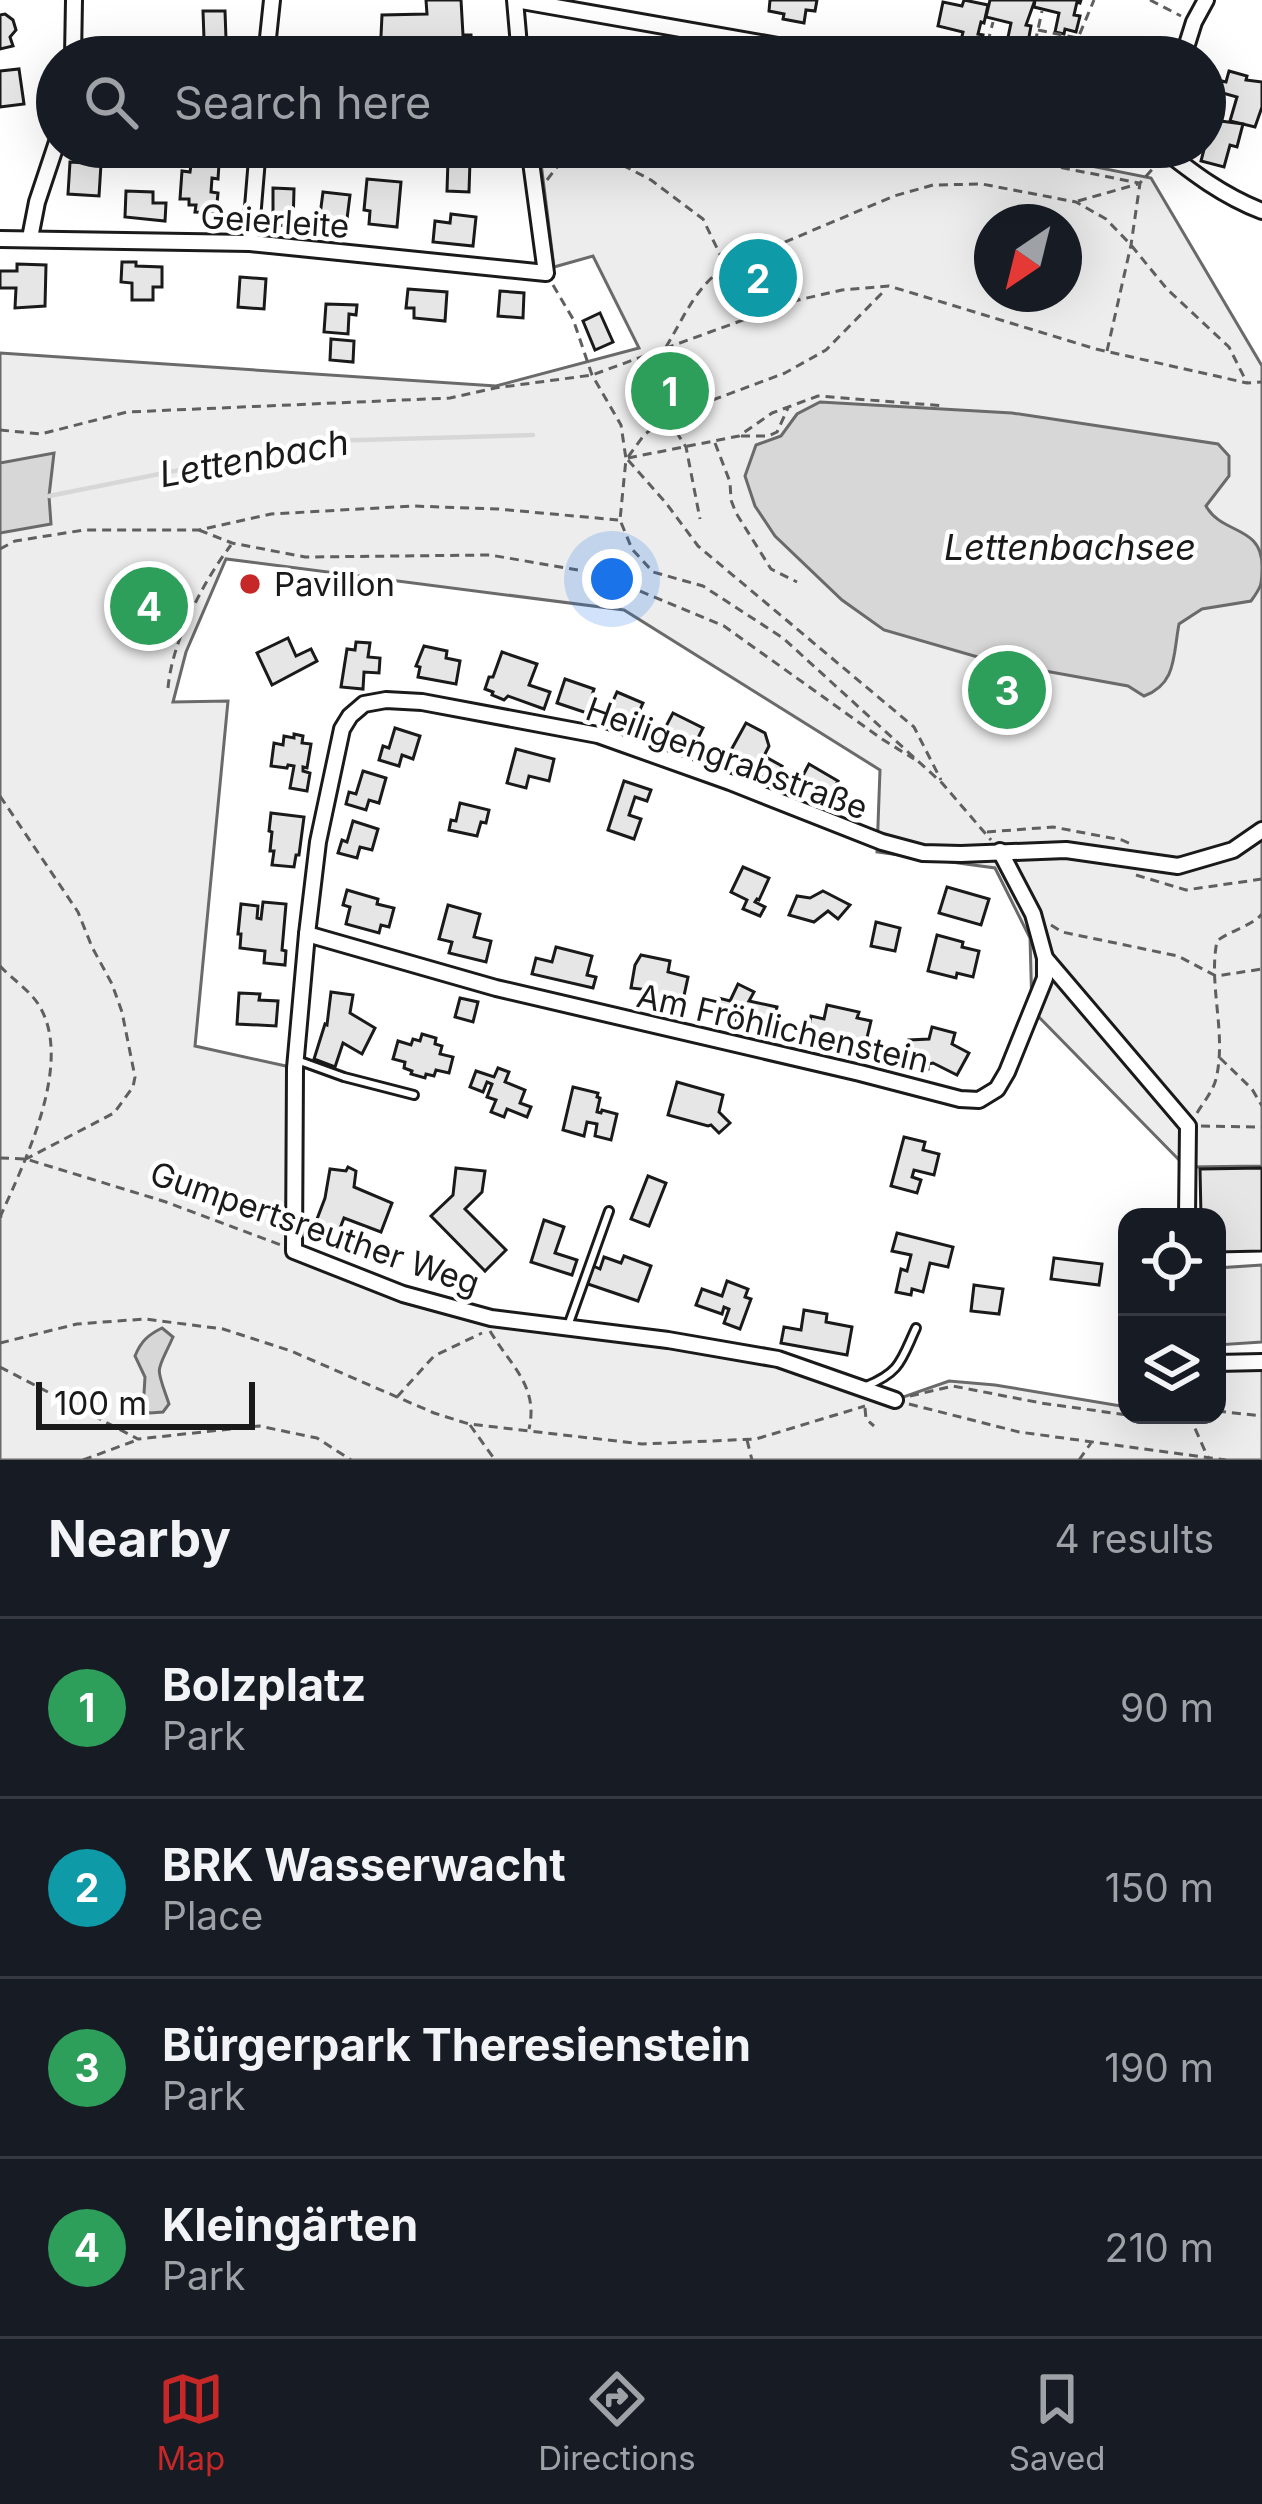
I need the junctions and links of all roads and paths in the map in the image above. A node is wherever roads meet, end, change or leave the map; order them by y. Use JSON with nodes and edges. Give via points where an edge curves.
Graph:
{"nodes":[{"id":1,"x":74,"y":0,"type":"edge"},
{"id":2,"x":272,"y":0,"type":"edge"},
{"id":3,"x":515,"y":0,"type":"edge"},
{"id":4,"x":1094,"y":0,"type":"edge"},
{"id":5,"x":1150,"y":0,"type":"edge"},
{"id":6,"x":1206,"y":0,"type":"edge"},
{"id":7,"x":1042,"y":10,"type":"dead end"},
{"id":8,"x":993,"y":22,"type":"dead end"},
{"id":9,"x":1194,"y":22,"type":"junction"},
{"id":10,"x":1038,"y":30,"type":"junction"},
{"id":11,"x":74,"y":36,"type":"edge"},
{"id":12,"x":268,"y":36,"type":"edge"},
{"id":13,"x":518,"y":36,"type":"edge"},
{"id":14,"x":720,"y":36,"type":"edge"},
{"id":15,"x":989,"y":36,"type":"edge"},
{"id":16,"x":1037,"y":36,"type":"edge"},
{"id":17,"x":1068,"y":36,"type":"edge"},
{"id":18,"x":1079,"y":36,"type":"edge"},
{"id":19,"x":1190,"y":36,"type":"edge"},
{"id":20,"x":48,"y":168,"type":"edge"},
{"id":21,"x":256,"y":168,"type":"edge"},
{"id":22,"x":532,"y":168,"type":"edge"},
{"id":23,"x":556,"y":168,"type":"edge"},
{"id":24,"x":629,"y":168,"type":"edge"},
{"id":25,"x":1064,"y":168,"type":"edge"},
{"id":26,"x":1150,"y":168,"type":"edge"},
{"id":27,"x":1186,"y":168,"type":"edge"},
{"id":28,"x":1140,"y":183,"type":"junction"},
{"id":29,"x":535,"y":197,"type":"junction"},
{"id":30,"x":1076,"y":202,"type":"junction"},
{"id":31,"x":1262,"y":211,"type":"edge"},
{"id":32,"x":30,"y":238,"type":"junction"},
{"id":33,"x":0,"y":239,"type":"edge"},
{"id":34,"x":250,"y":243,"type":"junction"},
{"id":35,"x":784,"y":245,"type":"junction"},
{"id":36,"x":1132,"y":245,"type":"junction"},
{"id":37,"x":726,"y":267,"type":"junction"},
{"id":38,"x":546,"y":273,"type":"junction"},
{"id":39,"x":889,"y":286,"type":"junction"},
{"id":40,"x":798,"y":300,"type":"junction"},
{"id":41,"x":746,"y":321,"type":"junction"},
{"id":42,"x":666,"y":349,"type":"junction"},
{"id":43,"x":1107,"y":351,"type":"junction"},
{"id":44,"x":592,"y":375,"type":"junction"},
{"id":45,"x":1247,"y":382,"type":"junction"},
{"id":46,"x":1262,"y":382,"type":"edge"},
{"id":47,"x":790,"y":406,"type":"junction"},
{"id":48,"x":945,"y":406,"type":"dead end"},
{"id":49,"x":667,"y":417,"type":"junction"},
{"id":50,"x":0,"y":430,"type":"edge"},
{"id":51,"x":739,"y":436,"type":"junction"},
{"id":52,"x":715,"y":441,"type":"junction"},
{"id":53,"x":686,"y":447,"type":"junction"},
{"id":54,"x":626,"y":459,"type":"junction"},
{"id":55,"x":700,"y":519,"type":"dead end"},
{"id":56,"x":620,"y":520,"type":"junction"},
{"id":57,"x":199,"y":530,"type":"junction"},
{"id":58,"x":232,"y":543,"type":"junction"},
{"id":59,"x":0,"y":549,"type":"edge"},
{"id":60,"x":797,"y":582,"type":"dead end"},
{"id":61,"x":168,"y":688,"type":"dead end"},
{"id":62,"x":920,"y":762,"type":"junction"},
{"id":63,"x":942,"y":783,"type":"junction"},
{"id":64,"x":0,"y":796,"type":"edge"},
{"id":65,"x":1262,"y":830,"type":"edge"},
{"id":66,"x":1000,"y":851,"type":"junction"},
{"id":67,"x":1033,"y":914,"type":"junction"},
{"id":68,"x":1262,"y":914,"type":"edge"},
{"id":69,"x":307,"y":934,"type":"junction"},
{"id":70,"x":1045,"y":958,"type":"junction"},
{"id":71,"x":0,"y":966,"type":"edge"},
{"id":72,"x":1262,"y":969,"type":"edge"},
{"id":73,"x":1216,"y":976,"type":"junction"},
{"id":74,"x":1218,"y":1057,"type":"junction"},
{"id":75,"x":296,"y":1059,"type":"junction"},
{"id":76,"x":414,"y":1094,"type":"dead end"},
{"id":77,"x":1262,"y":1106,"type":"edge"},
{"id":78,"x":1189,"y":1126,"type":"junction"},
{"id":79,"x":1262,"y":1126,"type":"edge"},
{"id":80,"x":0,"y":1158,"type":"edge"},
{"id":81,"x":26,"y":1159,"type":"junction"},
{"id":82,"x":1187,"y":1208,"type":"edge"},
{"id":83,"x":609,"y":1211,"type":"dead end"},
{"id":84,"x":0,"y":1223,"type":"edge"},
{"id":85,"x":294,"y":1250,"type":"junction"},
{"id":86,"x":490,"y":1324,"type":"junction"},
{"id":87,"x":568,"y":1327,"type":"junction"},
{"id":88,"x":916,"y":1328,"type":"dead end"},
{"id":89,"x":0,"y":1343,"type":"edge"},
{"id":90,"x":1262,"y":1362,"type":"edge"},
{"id":91,"x":1226,"y":1363,"type":"edge"},
{"id":92,"x":0,"y":1367,"type":"edge"},
{"id":93,"x":862,"y":1388,"type":"junction"},
{"id":94,"x":397,"y":1396,"type":"junction"},
{"id":95,"x":895,"y":1400,"type":"junction"},
{"id":96,"x":865,"y":1406,"type":"junction"},
{"id":97,"x":1226,"y":1412,"type":"edge"},
{"id":98,"x":1118,"y":1414,"type":"edge"},
{"id":99,"x":1262,"y":1416,"type":"edge"},
{"id":100,"x":469,"y":1424,"type":"junction"},
{"id":101,"x":1193,"y":1424,"type":"edge"},
{"id":102,"x":874,"y":1426,"type":"dead end"},
{"id":103,"x":529,"y":1430,"type":"junction"},
{"id":104,"x":138,"y":1439,"type":"junction"},
{"id":105,"x":747,"y":1440,"type":"junction"},
{"id":106,"x":1092,"y":1441,"type":"junction"},
{"id":107,"x":1209,"y":1458,"type":"edge"},
{"id":108,"x":83,"y":1460,"type":"edge"},
{"id":109,"x":350,"y":1460,"type":"edge"},
{"id":110,"x":495,"y":1460,"type":"edge"},
{"id":111,"x":752,"y":1460,"type":"edge"},
{"id":112,"x":1079,"y":1460,"type":"edge"},
{"id":113,"x":1226,"y":1460,"type":"edge"}],
"edges":[{"from":1,"to":11,"type":"street"},
{"from":2,"to":12,"type":"street"},
{"from":3,"to":13,"type":"street"},
{"from":3,"to":14,"type":"street"},
{"from":4,"to":18,"type":"path"},
{"from":5,"to":9,"type":"path"},
{"from":6,"to":9,"type":"street"},
{"from":7,"to":10,"type":"path"},
{"from":8,"to":15,"type":"path"},
{"from":9,"to":19,"type":"street"},
{"from":10,"to":16,"type":"path"},
{"from":10,"to":17,"type":"path"},
{"from":20,"to":32,"type":"street"},
{"from":21,"to":34,"type":"street"},
{"from":22,"to":29,"type":"street"},
{"from":23,"to":29,"type":"path"},
{"from":24,"to":37,"type":"path","via":[[703,219]]},
{"from":25,"to":28,"type":"path"},
{"from":26,"to":28,"type":"path"},
{"from":27,"to":31,"type":"street"},
{"from":28,"to":30,"type":"path"},
{"from":28,"to":36,"type":"path"},
{"from":29,"to":38,"type":"street"},
{"from":30,"to":35,"type":"path","via":[[982,184],[933,185]]},
{"from":30,"to":36,"type":"path"},
{"from":32,"to":33,"type":"street","name":"Geierleite"},
{"from":32,"to":34,"type":"street","name":"Geierleite"},
{"from":34,"to":38,"type":"street","name":"Geierleite"},
{"from":35,"to":37,"type":"path"},
{"from":35,"to":40,"type":"path"},
{"from":36,"to":43,"type":"path"},
{"from":36,"to":45,"type":"path","via":[[1229,347]]},
{"from":37,"to":41,"type":"path"},
{"from":37,"to":42,"type":"path","via":[[696,297]]},
{"from":38,"to":44,"type":"path"},
{"from":39,"to":40,"type":"path"},
{"from":39,"to":43,"type":"path"},
{"from":39,"to":49,"type":"path","via":[[826,350]]},
{"from":40,"to":41,"type":"path"},
{"from":41,"to":42,"type":"path"},
{"from":42,"to":44,"type":"path"},
{"from":43,"to":45,"type":"path"},
{"from":44,"to":50,"type":"path","via":[[450,398],[127,412],[41,434]]},
{"from":44,"to":54,"type":"path","via":[[621,425]]},
{"from":45,"to":46,"type":"path"},
{"from":47,"to":48,"type":"path","via":[[818,396]]},
{"from":47,"to":51,"type":"path"},
{"from":47,"to":51,"type":"path","via":[[777,432]]},
{"from":49,"to":53,"type":"path"},
{"from":49,"to":54,"type":"path"},
{"from":51,"to":52,"type":"path"},
{"from":52,"to":53,"type":"path"},
{"from":52,"to":60,"type":"path","via":[[736,513],[771,569]]},
{"from":53,"to":54,"type":"path"},
{"from":53,"to":55,"type":"path"},
{"from":54,"to":56,"type":"path"},
{"from":54,"to":63,"type":"path","via":[[698,545],[914,727]]},
{"from":56,"to":57,"type":"path","via":[[413,506],[271,514]]},
{"from":56,"to":62,"type":"path","via":[[653,572],[703,586],[783,638]]},
{"from":57,"to":58,"type":"path"},
{"from":57,"to":59,"type":"path","via":[[84,530]]},
{"from":58,"to":61,"type":"path","via":[[179,640]]},
{"from":58,"to":62,"type":"path","via":[[305,557],[490,554],[596,573],[724,626]]},
{"from":62,"to":63,"type":"path"},
{"from":63,"to":66,"type":"path"},
{"from":64,"to":81,"type":"path","via":[[78,912],[112,983],[135,1077],[114,1113]]},
{"from":65,"to":66,"type":"street","name":"Heiligengrabstraße","via":[[1233,850],[1178,866],[1066,850]]},
{"from":66,"to":67,"type":"street","name":"Am Fröhlichenstein"},
{"from":66,"to":69,"type":"street","name":"Heiligengrabstraße","via":[[923,853],[598,735],[386,700],[364,704],[342,729]]},
{"from":67,"to":70,"type":"street","name":"Am Fröhlichenstein"},
{"from":67,"to":73,"type":"path","via":[[1062,932],[1178,956]]},
{"from":68,"to":73,"type":"path","via":[[1217,940]]},
{"from":69,"to":70,"type":"street","name":"Am Fröhlichenstein","via":[[496,988],[979,1100],[1007,1072],[1045,978]]},
{"from":69,"to":75,"type":"street","name":"Heiligengrabstraße"},
{"from":70,"to":78,"type":"street"},
{"from":71,"to":81,"type":"path","via":[[38,1002],[50,1029],[46,1091]]},
{"from":72,"to":73,"type":"path"},
{"from":73,"to":74,"type":"path"},
{"from":74,"to":77,"type":"path"},
{"from":74,"to":78,"type":"path","via":[[1216,1083]]},
{"from":75,"to":76,"type":"lane"},
{"from":75,"to":85,"type":"street","name":"Heiligengrabstraße"},
{"from":78,"to":79,"type":"path"},
{"from":78,"to":82,"type":"street"},
{"from":80,"to":81,"type":"path","name":"Gumpertsreuther Weg"},
{"from":81,"to":84,"type":"path"},
{"from":81,"to":85,"type":"path","name":"Gumpertsreuther Weg"},
{"from":83,"to":87,"type":"lane"},
{"from":85,"to":86,"type":"street","name":"Gumpertsreuther Weg"},
{"from":86,"to":87,"type":"street","name":"Gumpertsreuther Weg"},
{"from":86,"to":94,"type":"path","via":[[434,1356]]},
{"from":86,"to":103,"type":"path","via":[[531,1399]]},
{"from":87,"to":93,"type":"street","name":"Gumpertsreuther Weg","via":[[778,1359]]},
{"from":88,"to":93,"type":"lane","via":[[896,1370]]},
{"from":89,"to":94,"type":"path","via":[[76,1324],[146,1319],[223,1329]]},
{"from":90,"to":91,"type":"street"},
{"from":92,"to":104,"type":"path"},
{"from":93,"to":95,"type":"street","name":"Gumpertsreuther Weg"},
{"from":94,"to":100,"type":"path"},
{"from":95,"to":96,"type":"path"},
{"from":95,"to":98,"type":"path","via":[[953,1386]]},
{"from":95,"to":106,"type":"path","via":[[1019,1432]]},
{"from":96,"to":102,"type":"path"},
{"from":96,"to":105,"type":"path"},
{"from":97,"to":99,"type":"path"},
{"from":100,"to":103,"type":"path"},
{"from":100,"to":110,"type":"path"},
{"from":101,"to":107,"type":"path"},
{"from":103,"to":105,"type":"path","via":[[642,1444]]},
{"from":104,"to":108,"type":"path"},
{"from":104,"to":109,"type":"path","via":[[259,1426],[316,1438]]},
{"from":105,"to":111,"type":"path"},
{"from":106,"to":107,"type":"path"},
{"from":106,"to":112,"type":"path"},
{"from":107,"to":113,"type":"path"}]}
